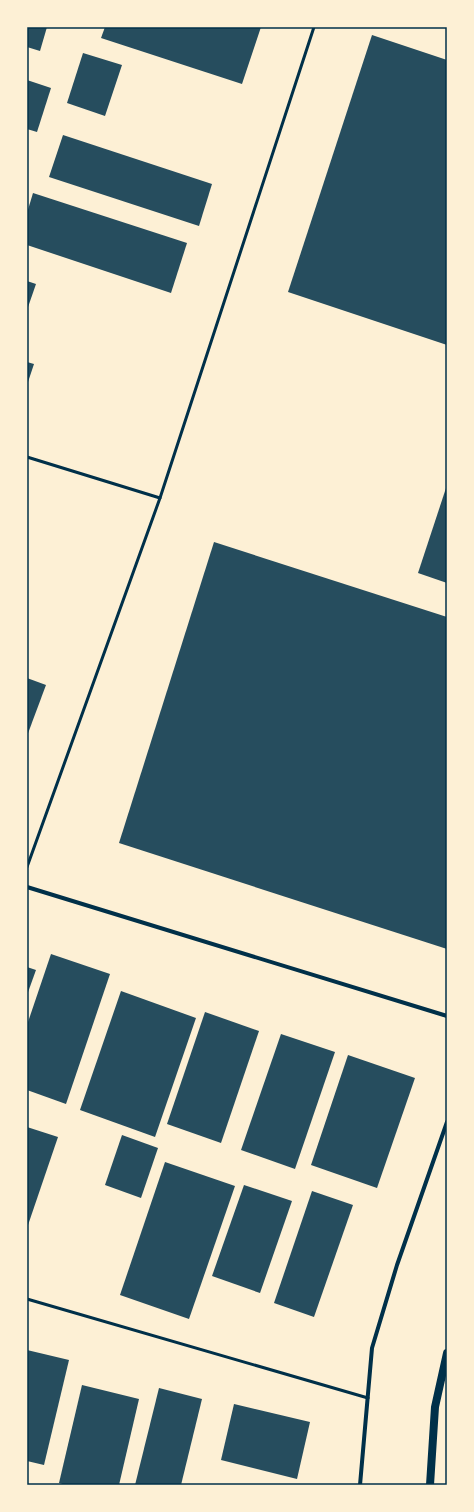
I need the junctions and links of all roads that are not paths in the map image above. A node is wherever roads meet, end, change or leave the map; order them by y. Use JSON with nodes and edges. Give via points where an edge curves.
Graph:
{"nodes":[{"id":1,"x":314,"y":27,"type":"edge"},
{"id":2,"x":27,"y":457,"type":"edge"},
{"id":3,"x":160,"y":498,"type":"junction"},
{"id":4,"x":27,"y":867,"type":"edge"},
{"id":5,"x":27,"y":887,"type":"edge"},
{"id":6,"x":447,"y":1016,"type":"edge"},
{"id":7,"x":447,"y":1122,"type":"edge"},
{"id":8,"x":27,"y":1299,"type":"edge"},
{"id":9,"x":447,"y":1353,"type":"edge"},
{"id":10,"x":368,"y":1398,"type":"junction"},
{"id":11,"x":360,"y":1485,"type":"edge"},
{"id":12,"x":430,"y":1485,"type":"edge"}],
"edges":[{"from":1,"to":3,"type":"lane"},
{"from":2,"to":3,"type":"lane"},
{"from":3,"to":4,"type":"lane"},
{"from":5,"to":6,"type":"street"},
{"from":7,"to":10,"type":"street","via":[[402,1250],[372,1348]]},
{"from":8,"to":10,"type":"lane"},
{"from":9,"to":12,"type":"main road","via":[[435,1408]]},
{"from":10,"to":11,"type":"street"}]}
